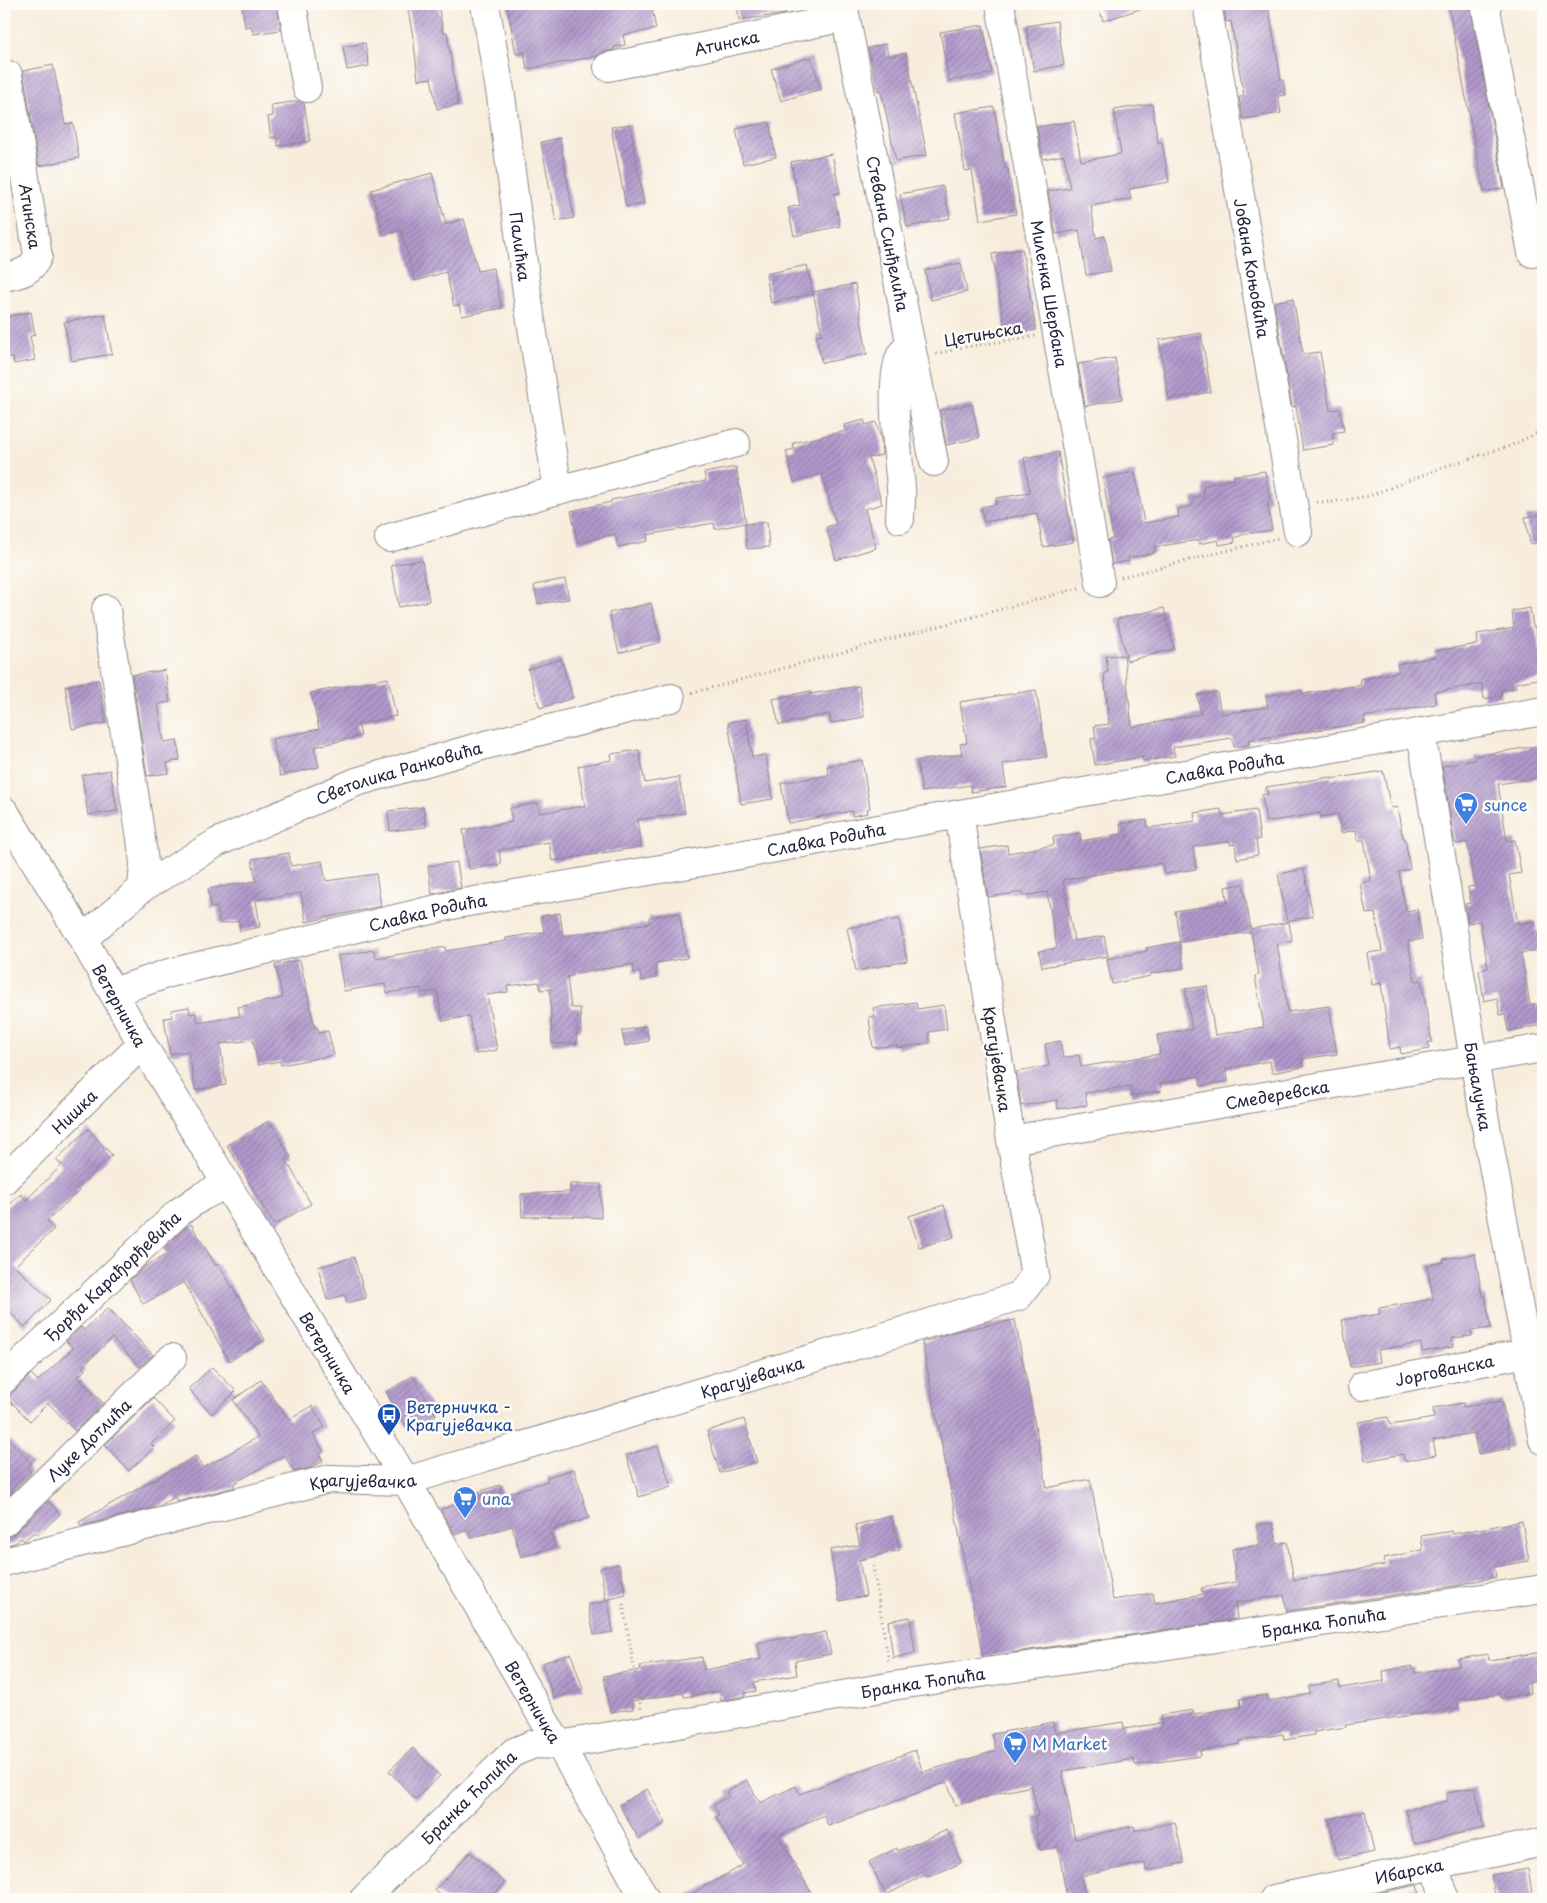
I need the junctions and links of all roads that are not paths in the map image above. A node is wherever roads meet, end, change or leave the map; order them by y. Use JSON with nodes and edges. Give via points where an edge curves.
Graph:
{"nodes":[{"id":1,"x":292,"y":4,"type":"edge"},
{"id":2,"x":486,"y":4,"type":"edge"},
{"id":3,"x":1000,"y":4,"type":"edge"},
{"id":4,"x":1207,"y":4,"type":"edge"},
{"id":5,"x":1485,"y":4,"type":"edge"},
{"id":6,"x":844,"y":10,"type":"edge"},
{"id":7,"x":608,"y":67,"type":"dead end"},
{"id":8,"x":8,"y":75,"type":"dead end"},
{"id":9,"x":307,"y":88,"type":"dead end"},
{"id":10,"x":1532,"y":253,"type":"dead end"},
{"id":11,"x":4,"y":277,"type":"edge"},
{"id":12,"x":912,"y":352,"type":"junction"},
{"id":13,"x":736,"y":443,"type":"dead end"},
{"id":14,"x":934,"y":462,"type":"dead end"},
{"id":15,"x":558,"y":490,"type":"junction"},
{"id":16,"x":900,"y":519,"type":"dead end"},
{"id":17,"x":1298,"y":532,"type":"road end"},
{"id":18,"x":389,"y":538,"type":"dead end"},
{"id":19,"x":1100,"y":583,"type":"road end"},
{"id":20,"x":106,"y":609,"type":"dead end"},
{"id":21,"x":671,"y":698,"type":"road end"},
{"id":22,"x":1543,"y":710,"type":"edge"},
{"id":23,"x":1421,"y":732,"type":"junction"},
{"id":24,"x":4,"y":811,"type":"edge"},
{"id":25,"x":959,"y":814,"type":"junction"},
{"id":26,"x":142,"y":888,"type":"junction"},
{"id":27,"x":83,"y":938,"type":"junction"},
{"id":28,"x":114,"y":992,"type":"junction"},
{"id":29,"x":142,"y":1044,"type":"junction"},
{"id":30,"x":1543,"y":1048,"type":"edge"},
{"id":31,"x":1474,"y":1060,"type":"junction"},
{"id":32,"x":1011,"y":1140,"type":"junction"},
{"id":33,"x":4,"y":1180,"type":"edge"},
{"id":34,"x":226,"y":1184,"type":"junction"},
{"id":35,"x":1526,"y":1353,"type":"junction"},
{"id":36,"x":172,"y":1358,"type":"dead end"},
{"id":37,"x":4,"y":1379,"type":"edge"},
{"id":38,"x":1362,"y":1386,"type":"dead end"},
{"id":39,"x":1543,"y":1440,"type":"edge"},
{"id":40,"x":406,"y":1481,"type":"junction"},
{"id":41,"x":4,"y":1522,"type":"edge"},
{"id":42,"x":4,"y":1562,"type":"edge"},
{"id":43,"x":1543,"y":1589,"type":"edge"},
{"id":44,"x":560,"y":1745,"type":"junction"},
{"id":45,"x":1543,"y":1842,"type":"edge"},
{"id":46,"x":1436,"y":1864,"type":"junction"},
{"id":47,"x":364,"y":1899,"type":"edge"},
{"id":48,"x":645,"y":1899,"type":"edge"},
{"id":49,"x":1274,"y":1899,"type":"edge"},
{"id":50,"x":1444,"y":1899,"type":"edge"}],
"edges":[{"from":1,"to":9,"type":"street"},
{"from":2,"to":15,"type":"street","name":"Палићка"},
{"from":3,"to":19,"type":"street","name":"Миленка Шербана"},
{"from":4,"to":17,"type":"street","name":"Јована Коњовића"},
{"from":5,"to":10,"type":"street"},
{"from":6,"to":7,"type":"street","name":"Атинска"},
{"from":6,"to":12,"type":"street","name":"Стевана Синђелића"},
{"from":8,"to":11,"type":"street","name":"Атинска","via":[[38,256],[34,266],[23,274]]},
{"from":12,"to":14,"type":"street","name":"Стевана Синђелића"},
{"from":12,"to":16,"type":"street","via":[[902,353],[895,398]]},
{"from":13,"to":15,"type":"street"},
{"from":15,"to":18,"type":"street"},
{"from":20,"to":26,"type":"street","via":[[142,839]]},
{"from":21,"to":26,"type":"street","name":"Светолика Ранковића","via":[[356,782],[218,842]]},
{"from":22,"to":23,"type":"street","name":"Славка Родића"},
{"from":23,"to":25,"type":"street","name":"Славка Родића"},
{"from":23,"to":31,"type":"street","name":"Бањалучка"},
{"from":24,"to":27,"type":"street","name":"Ветерничка"},
{"from":25,"to":28,"type":"street","name":"Славка Родића","via":[[457,904],[169,973]]},
{"from":25,"to":32,"type":"street","name":"Крагујевачка"},
{"from":26,"to":27,"type":"street","name":"Светолика Ранковића"},
{"from":27,"to":28,"type":"street","name":"Ветерничка"},
{"from":28,"to":29,"type":"street","name":"Ветерничка"},
{"from":29,"to":33,"type":"street","name":"Нишка"},
{"from":29,"to":34,"type":"street","name":"Ветерничка"},
{"from":30,"to":31,"type":"street","name":"Смедеревска"},
{"from":31,"to":32,"type":"street","name":"Смедеревска"},
{"from":31,"to":35,"type":"street","name":"Бањалучка"},
{"from":32,"to":40,"type":"street","name":"Крагујевачка","via":[[1035,1275],[1019,1296]]},
{"from":34,"to":37,"type":"street","name":"Ђорђа Карађорђевића","via":[[179,1212]]},
{"from":34,"to":40,"type":"street","name":"Ветерничка"},
{"from":35,"to":38,"type":"street","name":"Јоргованска"},
{"from":35,"to":39,"type":"street","name":"Бањалучка"},
{"from":36,"to":41,"type":"street","name":"Луке Дотлића"},
{"from":40,"to":42,"type":"street","name":"Крагујевачка","via":[[329,1480]]},
{"from":40,"to":44,"type":"street","name":"Ветерничка"},
{"from":43,"to":44,"type":"street","name":"Бранка Ћопића","via":[[893,1686]]},
{"from":44,"to":47,"type":"street","name":"Бранка Ћопића","via":[[534,1744],[514,1752]]},
{"from":44,"to":48,"type":"street","name":"Ветерничка"},
{"from":45,"to":46,"type":"street","name":"Ибарска"},
{"from":46,"to":49,"type":"street","name":"Ибарска"},
{"from":46,"to":50,"type":"street"}]}
